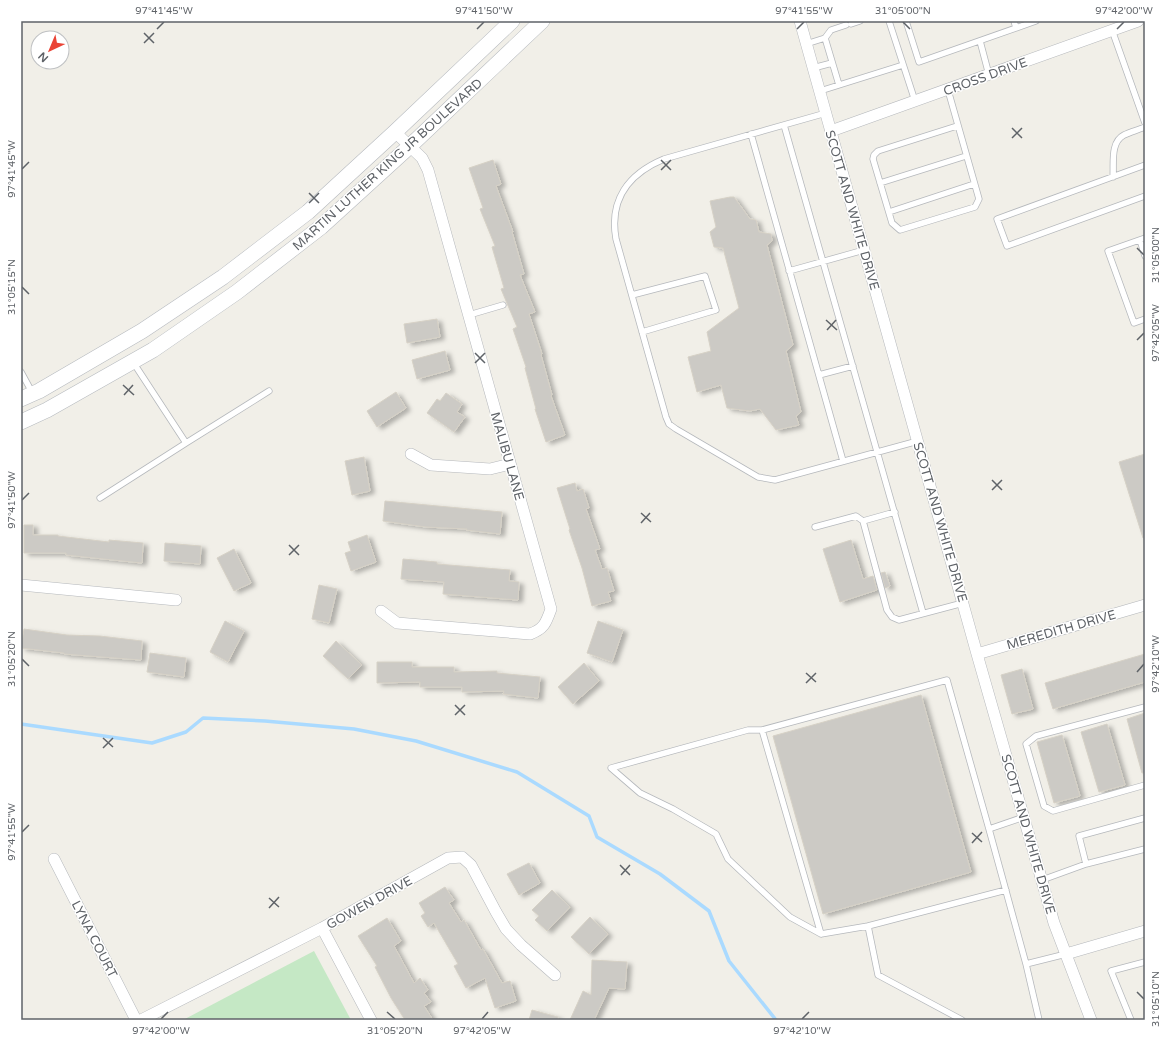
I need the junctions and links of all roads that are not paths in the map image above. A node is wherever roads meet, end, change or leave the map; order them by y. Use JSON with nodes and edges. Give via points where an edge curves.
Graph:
{"nodes":[{"id":1,"x":512,"y":21,"type":"edge"},
{"id":2,"x":542,"y":21,"type":"edge"},
{"id":3,"x":800,"y":21,"type":"edge"},
{"id":4,"x":860,"y":21,"type":"edge"},
{"id":5,"x":889,"y":21,"type":"edge"},
{"id":6,"x":906,"y":21,"type":"edge"},
{"id":7,"x":1014,"y":21,"type":"edge"},
{"id":8,"x":1036,"y":21,"type":"edge"},
{"id":9,"x":1138,"y":21,"type":"edge"},
{"id":10,"x":1016,"y":28,"type":"junction"},
{"id":11,"x":1112,"y":30,"type":"junction"},
{"id":12,"x":826,"y":38,"type":"junction"},
{"id":13,"x":980,"y":41,"type":"junction"},
{"id":14,"x":806,"y":44,"type":"junction"},
{"id":15,"x":832,"y":63,"type":"junction"},
{"id":16,"x":903,"y":65,"type":"junction"},
{"id":17,"x":813,"y":68,"type":"junction"},
{"id":18,"x":989,"y":75,"type":"junction"},
{"id":19,"x":839,"y":85,"type":"junction"},
{"id":20,"x":948,"y":90,"type":"junction"},
{"id":21,"x":820,"y":91,"type":"junction"},
{"id":22,"x":915,"y":102,"type":"junction"},
{"id":23,"x":826,"y":113,"type":"junction"},
{"id":24,"x":1145,"y":123,"type":"edge"},
{"id":25,"x":784,"y":125,"type":"junction"},
{"id":26,"x":958,"y":126,"type":"junction"},
{"id":27,"x":1145,"y":127,"type":"edge"},
{"id":28,"x":831,"y":131,"type":"junction"},
{"id":29,"x":395,"y":132,"type":"junction"},
{"id":30,"x":751,"y":134,"type":"junction"},
{"id":31,"x":410,"y":146,"type":"junction"},
{"id":32,"x":966,"y":156,"type":"junction"},
{"id":33,"x":1145,"y":165,"type":"edge"},
{"id":34,"x":1113,"y":177,"type":"junction"},
{"id":35,"x":880,"y":183,"type":"junction"},
{"id":36,"x":974,"y":184,"type":"junction"},
{"id":37,"x":1145,"y":196,"type":"edge"},
{"id":38,"x":889,"y":212,"type":"junction"},
{"id":39,"x":1142,"y":239,"type":"edge"},
{"id":40,"x":865,"y":250,"type":"junction"},
{"id":41,"x":1145,"y":256,"type":"edge"},
{"id":42,"x":823,"y":262,"type":"junction"},
{"id":43,"x":789,"y":271,"type":"junction"},
{"id":44,"x":632,"y":295,"type":"junction"},
{"id":45,"x":503,"y":305,"type":"dead end"},
{"id":46,"x":469,"y":315,"type":"junction"},
{"id":47,"x":1145,"y":319,"type":"edge"},
{"id":48,"x":642,"y":332,"type":"junction"},
{"id":49,"x":133,"y":362,"type":"junction"},
{"id":50,"x":853,"y":366,"type":"junction"},
{"id":51,"x":21,"y":372,"type":"edge"},
{"id":52,"x":819,"y":375,"type":"junction"},
{"id":53,"x":269,"y":391,"type":"dead end"},
{"id":54,"x":27,"y":397,"type":"edge"},
{"id":55,"x":42,"y":412,"type":"junction"},
{"id":56,"x":21,"y":422,"type":"edge"},
{"id":57,"x":918,"y":441,"type":"junction"},
{"id":58,"x":186,"y":444,"type":"junction"},
{"id":59,"x":878,"y":452,"type":"junction"},
{"id":60,"x":411,"y":454,"type":"dead end"},
{"id":61,"x":843,"y":462,"type":"junction"},
{"id":62,"x":510,"y":464,"type":"junction"},
{"id":63,"x":100,"y":498,"type":"dead end"},
{"id":64,"x":895,"y":512,"type":"junction"},
{"id":65,"x":863,"y":521,"type":"junction"},
{"id":66,"x":815,"y":527,"type":"dead end"},
{"id":67,"x":21,"y":585,"type":"edge"},
{"id":68,"x":176,"y":600,"type":"dead end"},
{"id":69,"x":963,"y":603,"type":"junction"},
{"id":70,"x":1145,"y":605,"type":"edge"},
{"id":71,"x":381,"y":611,"type":"dead end"},
{"id":72,"x":924,"y":613,"type":"junction"},
{"id":73,"x":977,"y":654,"type":"junction"},
{"id":74,"x":1145,"y":707,"type":"edge"},
{"id":75,"x":762,"y":730,"type":"junction"},
{"id":76,"x":1145,"y":785,"type":"edge"},
{"id":77,"x":1024,"y":817,"type":"junction"},
{"id":78,"x":1145,"y":818,"type":"edge"},
{"id":79,"x":989,"y":829,"type":"junction"},
{"id":80,"x":1145,"y":849,"type":"edge"},
{"id":81,"x":54,"y":859,"type":"dead end"},
{"id":82,"x":1086,"y":864,"type":"junction"},
{"id":83,"x":1042,"y":880,"type":"junction"},
{"id":84,"x":1006,"y":890,"type":"junction"},
{"id":85,"x":868,"y":926,"type":"junction"},
{"id":86,"x":322,"y":928,"type":"junction"},
{"id":87,"x":1145,"y":930,"type":"edge"},
{"id":88,"x":821,"y":934,"type":"junction"},
{"id":89,"x":1066,"y":954,"type":"junction"},
{"id":90,"x":1145,"y":962,"type":"edge"},
{"id":91,"x":1026,"y":964,"type":"junction"},
{"id":92,"x":555,"y":975,"type":"dead end"},
{"id":93,"x":136,"y":1020,"type":"edge"},
{"id":94,"x":141,"y":1020,"type":"edge"},
{"id":95,"x":371,"y":1020,"type":"edge"},
{"id":96,"x":962,"y":1020,"type":"edge"},
{"id":97,"x":1039,"y":1020,"type":"edge"},
{"id":98,"x":1091,"y":1020,"type":"edge"},
{"id":99,"x":1131,"y":1020,"type":"edge"}],
"edges":[{"from":1,"to":29,"type":"main road","name":"MARTIN LUTHER KING JR BOULEVARD"},
{"from":2,"to":31,"type":"main road","name":"MARTIN LUTHER KING JR BOULEVARD"},
{"from":3,"to":14,"type":"street","name":"SCOTT AND WHITE DRIVE"},
{"from":4,"to":12,"type":"lane","via":[[831,30]]},
{"from":5,"to":16,"type":"lane"},
{"from":6,"to":13,"type":"lane","via":[[919,62]]},
{"from":7,"to":10,"type":"lane"},
{"from":8,"to":10,"type":"lane"},
{"from":9,"to":11,"type":"street","name":"CROSS DRIVE"},
{"from":10,"to":13,"type":"lane"},
{"from":11,"to":18,"type":"street","name":"CROSS DRIVE"},
{"from":11,"to":24,"type":"lane"},
{"from":12,"to":14,"type":"lane"},
{"from":12,"to":15,"type":"lane"},
{"from":13,"to":18,"type":"lane"},
{"from":14,"to":17,"type":"street","name":"SCOTT AND WHITE DRIVE"},
{"from":15,"to":17,"type":"lane"},
{"from":15,"to":19,"type":"lane"},
{"from":16,"to":19,"type":"lane"},
{"from":16,"to":22,"type":"lane"},
{"from":17,"to":21,"type":"street","name":"SCOTT AND WHITE DRIVE"},
{"from":18,"to":20,"type":"street","name":"CROSS DRIVE"},
{"from":19,"to":21,"type":"lane"},
{"from":20,"to":22,"type":"street","name":"CROSS DRIVE"},
{"from":20,"to":26,"type":"lane"},
{"from":21,"to":23,"type":"street","name":"SCOTT AND WHITE DRIVE"},
{"from":22,"to":28,"type":"street","name":"CROSS DRIVE"},
{"from":23,"to":25,"type":"lane"},
{"from":23,"to":28,"type":"street","name":"SCOTT AND WHITE DRIVE"},
{"from":25,"to":30,"type":"lane"},
{"from":25,"to":42,"type":"lane"},
{"from":26,"to":32,"type":"lane"},
{"from":26,"to":35,"type":"lane","via":[[878,151],[873,159]]},
{"from":27,"to":34,"type":"lane","via":[[1123,136],[1116,142]]},
{"from":28,"to":40,"type":"street","name":"SCOTT AND WHITE DRIVE"},
{"from":29,"to":31,"type":"street","name":"MALIBU LANE"},
{"from":29,"to":54,"type":"main road","name":"MARTIN LUTHER KING JR BOULEVARD","via":[[308,212],[223,277],[142,331]]},
{"from":30,"to":43,"type":"lane"},
{"from":30,"to":44,"type":"lane","via":[[664,159],[644,169],[626,186],[618,200],[614,227]]},
{"from":31,"to":46,"type":"street","name":"MALIBU LANE","via":[[422,158],[428,170]]},
{"from":31,"to":49,"type":"main road","name":"MARTIN LUTHER KING JR BOULEVARD","via":[[321,227],[237,292]]},
{"from":32,"to":35,"type":"lane"},
{"from":32,"to":36,"type":"lane"},
{"from":33,"to":34,"type":"lane"},
{"from":34,"to":37,"type":"lane","via":[[997,219],[1007,246]]},
{"from":35,"to":38,"type":"lane"},
{"from":36,"to":38,"type":"lane"},
{"from":36,"to":38,"type":"lane","via":[[979,199],[975,207],[900,230],[892,223]]},
{"from":39,"to":41,"type":"lane"},
{"from":39,"to":47,"type":"lane","via":[[1108,251],[1134,323]]},
{"from":40,"to":42,"type":"lane"},
{"from":40,"to":57,"type":"street","name":"SCOTT AND WHITE DRIVE"},
{"from":42,"to":43,"type":"lane"},
{"from":42,"to":50,"type":"lane"},
{"from":43,"to":52,"type":"lane"},
{"from":44,"to":48,"type":"lane"},
{"from":44,"to":48,"type":"lane","via":[[706,276],[716,310]]},
{"from":45,"to":46,"type":"lane"},
{"from":46,"to":62,"type":"street","name":"MALIBU LANE"},
{"from":48,"to":61,"type":"lane","via":[[666,417],[669,424],[676,429],[767,480]]},
{"from":49,"to":55,"type":"main road","name":"MARTIN LUTHER KING JR BOULEVARD"},
{"from":49,"to":58,"type":"lane"},
{"from":50,"to":52,"type":"lane"},
{"from":50,"to":59,"type":"lane"},
{"from":51,"to":54,"type":"lane"},
{"from":52,"to":61,"type":"lane"},
{"from":53,"to":58,"type":"lane"},
{"from":54,"to":55,"type":"main road"},
{"from":55,"to":56,"type":"main road","name":"MARTIN LUTHER KING JR BOULEVARD"},
{"from":57,"to":59,"type":"lane"},
{"from":57,"to":69,"type":"street","name":"SCOTT AND WHITE DRIVE"},
{"from":58,"to":63,"type":"lane"},
{"from":59,"to":61,"type":"lane"},
{"from":59,"to":64,"type":"lane"},
{"from":60,"to":62,"type":"street","via":[[431,465],[490,469]]},
{"from":62,"to":71,"type":"street","name":"MALIBU LANE","via":[[551,609],[546,623],[539,631],[530,634],[397,623]]},
{"from":64,"to":65,"type":"lane"},
{"from":64,"to":72,"type":"lane"},
{"from":65,"to":66,"type":"lane","via":[[856,516]]},
{"from":65,"to":72,"type":"lane","via":[[887,610],[892,617],[899,620]]},
{"from":67,"to":68,"type":"street"},
{"from":69,"to":72,"type":"lane"},
{"from":69,"to":73,"type":"street","name":"SCOTT AND WHITE DRIVE"},
{"from":70,"to":73,"type":"street","name":"MEREDITH DRIVE"},
{"from":73,"to":77,"type":"street","name":"SCOTT AND WHITE DRIVE"},
{"from":74,"to":76,"type":"lane","via":[[1036,736],[1026,744],[1044,806],[1053,811]]},
{"from":75,"to":79,"type":"lane","via":[[947,680]]},
{"from":75,"to":88,"type":"lane"},
{"from":75,"to":88,"type":"lane","via":[[748,730],[612,768],[640,793],[716,834],[728,859],[790,917]]},
{"from":77,"to":79,"type":"lane"},
{"from":77,"to":83,"type":"street","name":"SCOTT AND WHITE DRIVE"},
{"from":78,"to":82,"type":"lane","via":[[1079,836]]},
{"from":79,"to":84,"type":"lane"},
{"from":80,"to":82,"type":"lane"},
{"from":81,"to":93,"type":"street","name":"LYNA COURT"},
{"from":82,"to":83,"type":"lane"},
{"from":83,"to":89,"type":"street","name":"SCOTT AND WHITE DRIVE"},
{"from":84,"to":85,"type":"lane"},
{"from":84,"to":91,"type":"lane"},
{"from":85,"to":88,"type":"lane"},
{"from":85,"to":96,"type":"lane","via":[[878,975]]},
{"from":86,"to":92,"type":"street","name":"GOWEN DRIVE","via":[[448,858],[462,857],[471,865],[506,929]]},
{"from":86,"to":94,"type":"street","name":"GOWEN DRIVE"},
{"from":86,"to":95,"type":"street"},
{"from":87,"to":89,"type":"street"},
{"from":89,"to":91,"type":"lane"},
{"from":89,"to":98,"type":"street","name":"SCOTT AND WHITE DRIVE"},
{"from":90,"to":99,"type":"lane","via":[[1111,971]]},
{"from":91,"to":97,"type":"lane"}]}
